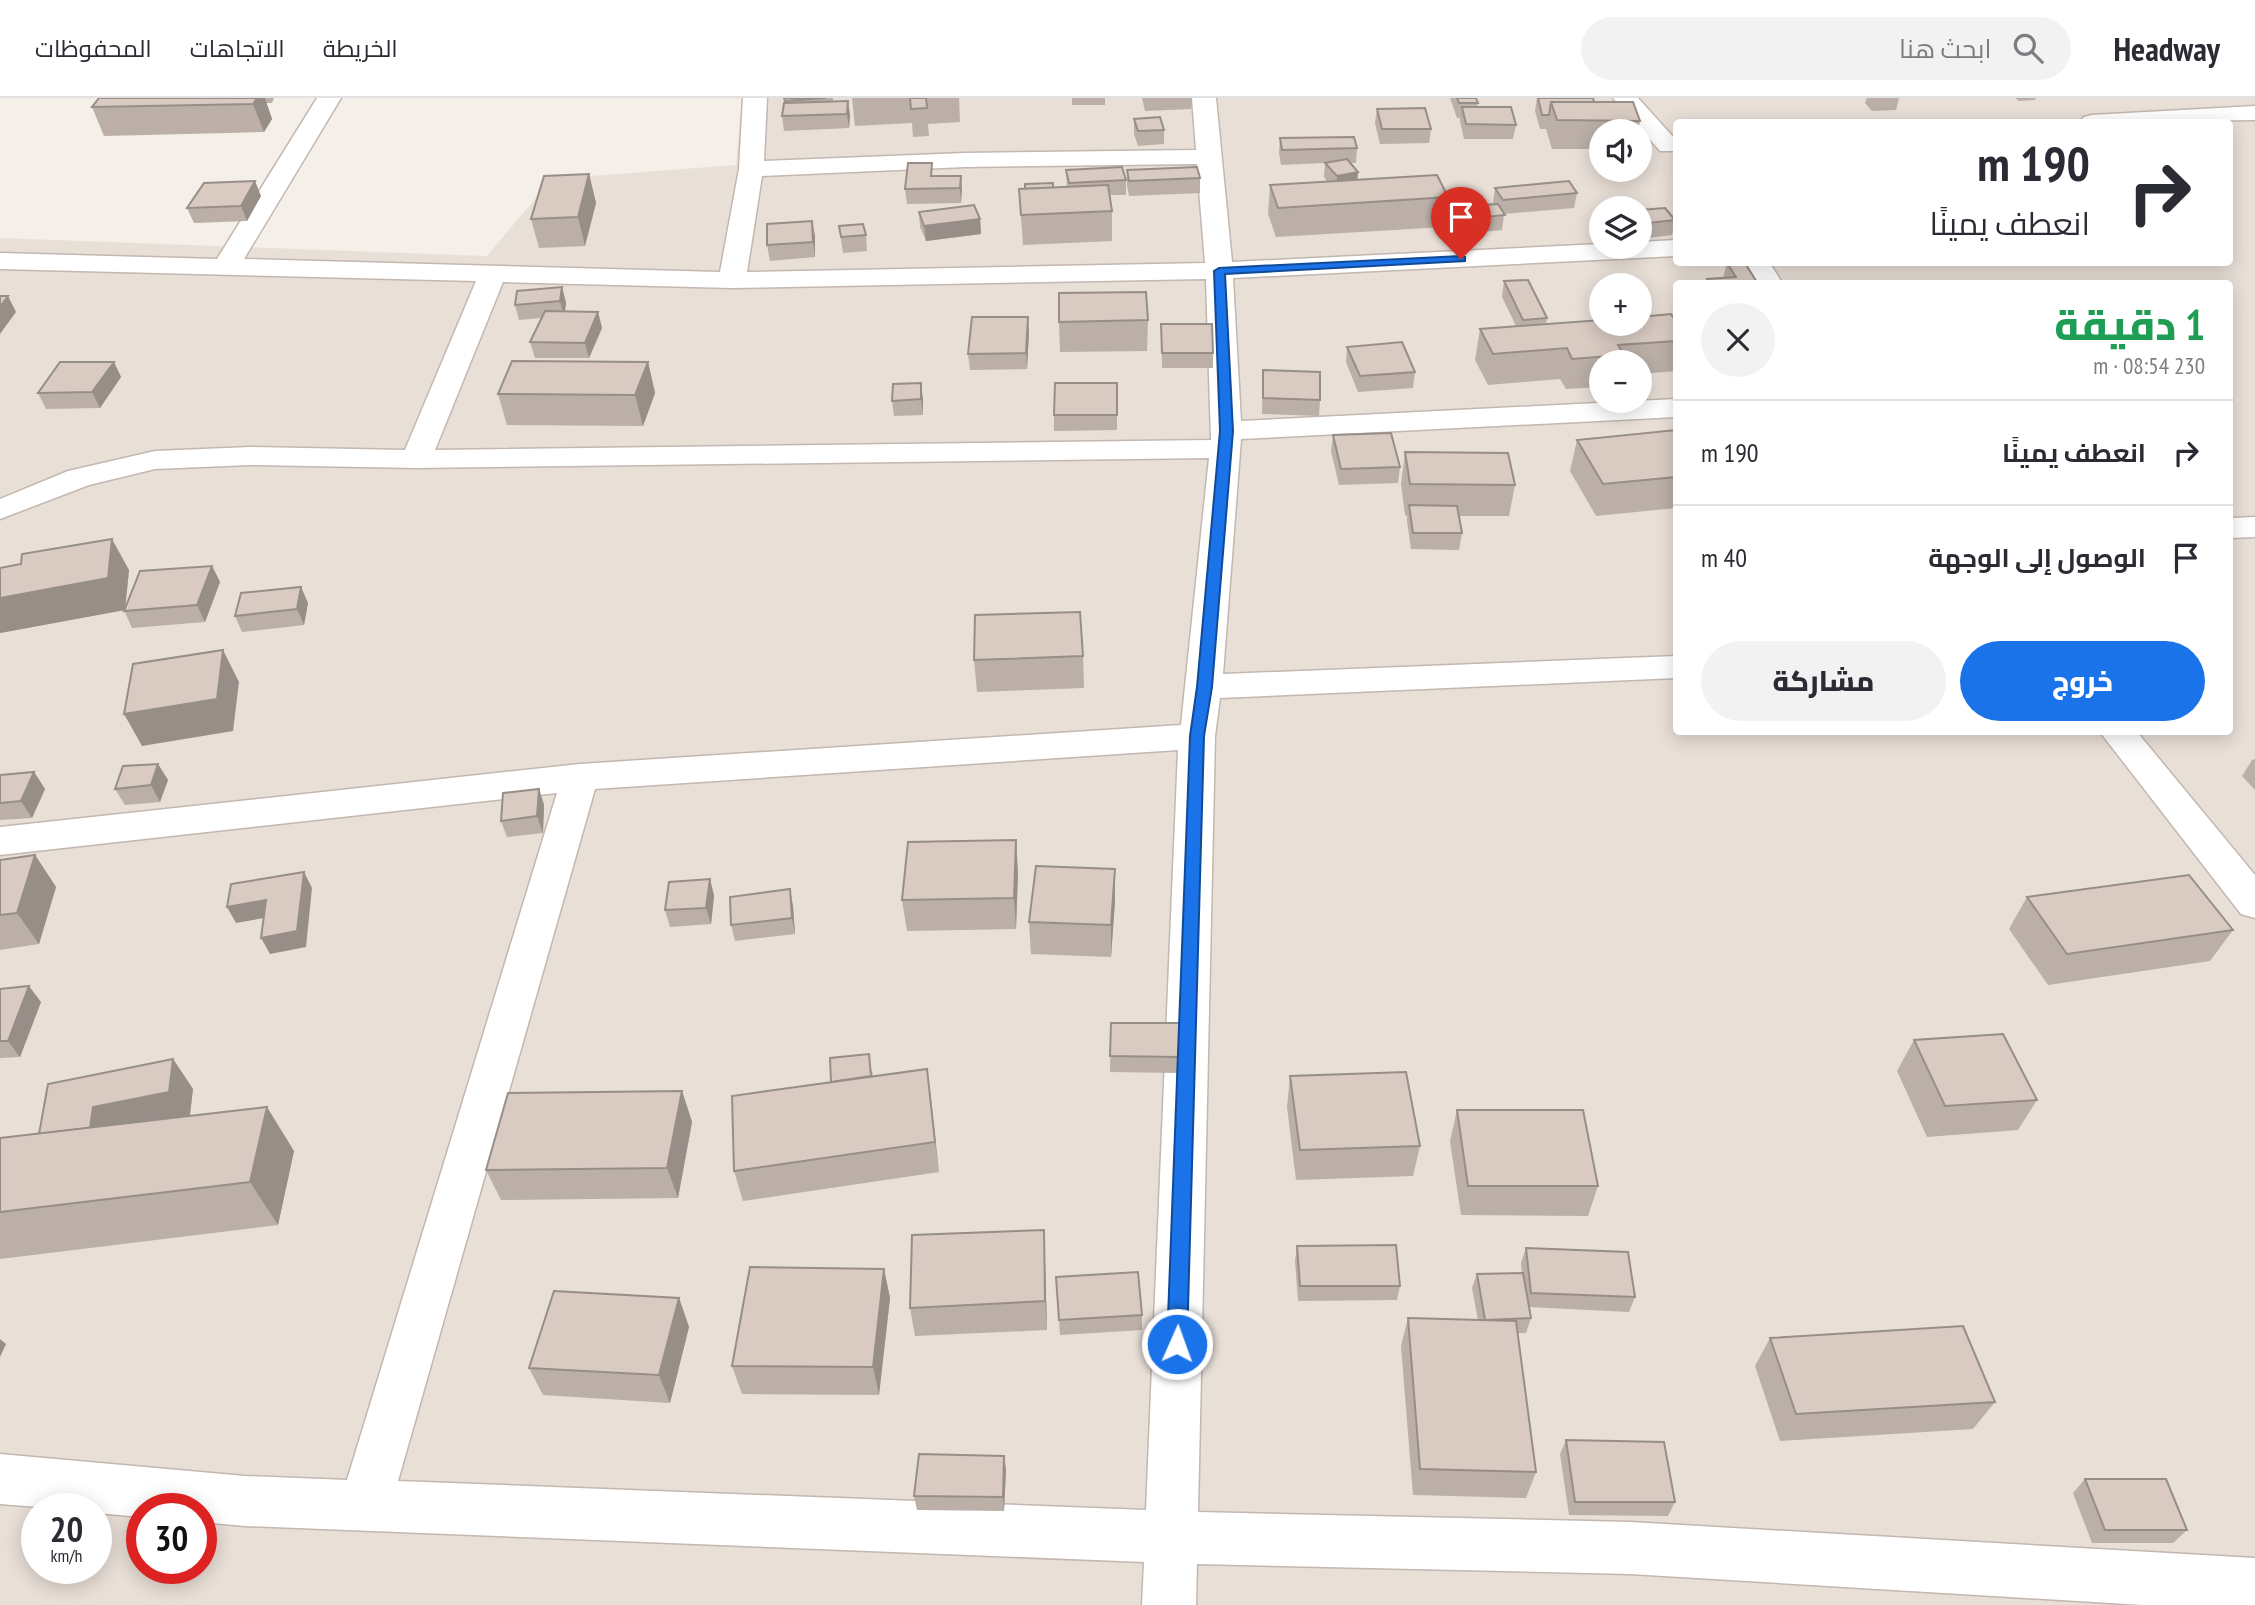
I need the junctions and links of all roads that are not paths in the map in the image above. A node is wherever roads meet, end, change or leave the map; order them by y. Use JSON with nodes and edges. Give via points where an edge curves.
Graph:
{"nodes":[{"id":1,"x":329,"y":98,"type":"edge"},
{"id":2,"x":755,"y":98,"type":"edge"},
{"id":3,"x":1204,"y":98,"type":"edge"},
{"id":4,"x":1625,"y":98,"type":"edge"},
{"id":5,"x":2255,"y":113,"type":"edge"},
{"id":6,"x":2146,"y":119,"type":"edge"},
{"id":7,"x":1673,"y":149,"type":"edge"},
{"id":8,"x":1208,"y":157,"type":"junction"},
{"id":9,"x":751,"y":169,"type":"junction"},
{"id":10,"x":1673,"y":248,"type":"edge"},
{"id":11,"x":0,"y":261,"type":"edge"},
{"id":12,"x":225,"y":268,"type":"junction"},
{"id":13,"x":1219,"y":271,"type":"junction"},
{"id":14,"x":492,"y":275,"type":"junction"},
{"id":15,"x":732,"y":281,"type":"junction"},
{"id":16,"x":1673,"y":408,"type":"edge"},
{"id":17,"x":1225,"y":440,"type":"junction"},
{"id":18,"x":416,"y":459,"type":"junction"},
{"id":19,"x":0,"y":510,"type":"edge"},
{"id":20,"x":2255,"y":527,"type":"edge"},
{"id":21,"x":2233,"y":528,"type":"edge"},
{"id":22,"x":1673,"y":667,"type":"edge"},
{"id":23,"x":1204,"y":687,"type":"junction"},
{"id":24,"x":2121,"y":735,"type":"edge"},
{"id":25,"x":1197,"y":736,"type":"junction"},
{"id":26,"x":580,"y":777,"type":"junction"},
{"id":27,"x":0,"y":841,"type":"edge"},
{"id":28,"x":2248,"y":885,"type":"edge"},
{"id":29,"x":0,"y":1479,"type":"edge"},
{"id":30,"x":365,"y":1506,"type":"junction"},
{"id":31,"x":1170,"y":1537,"type":"junction"},
{"id":32,"x":2255,"y":1585,"type":"edge"},
{"id":33,"x":1169,"y":1605,"type":"edge"}],
"edges":[{"from":1,"to":12,"type":"street"},
{"from":2,"to":9,"type":"street"},
{"from":3,"to":8,"type":"street"},
{"from":4,"to":7,"type":"street"},
{"from":5,"to":6,"type":"street"},
{"from":8,"to":9,"type":"street"},
{"from":8,"to":13,"type":"street"},
{"from":9,"to":15,"type":"street"},
{"from":10,"to":13,"type":"street"},
{"from":11,"to":12,"type":"street"},
{"from":12,"to":14,"type":"street"},
{"from":13,"to":15,"type":"street"},
{"from":13,"to":17,"type":"street"},
{"from":14,"to":15,"type":"street"},
{"from":14,"to":18,"type":"street"},
{"from":16,"to":17,"type":"street"},
{"from":17,"to":18,"type":"street"},
{"from":17,"to":23,"type":"street"},
{"from":18,"to":19,"type":"street","via":[[250,456],[155,460],[79,478]]},
{"from":20,"to":21,"type":"street"},
{"from":22,"to":23,"type":"street"},
{"from":23,"to":25,"type":"street"},
{"from":24,"to":28,"type":"street"},
{"from":25,"to":26,"type":"street"},
{"from":25,"to":31,"type":"street"},
{"from":26,"to":27,"type":"street"},
{"from":26,"to":30,"type":"street"},
{"from":29,"to":30,"type":"street","via":[[244,1501]]},
{"from":30,"to":31,"type":"street"},
{"from":31,"to":32,"type":"street","via":[[1629,1548]]},
{"from":31,"to":33,"type":"street"}]}
